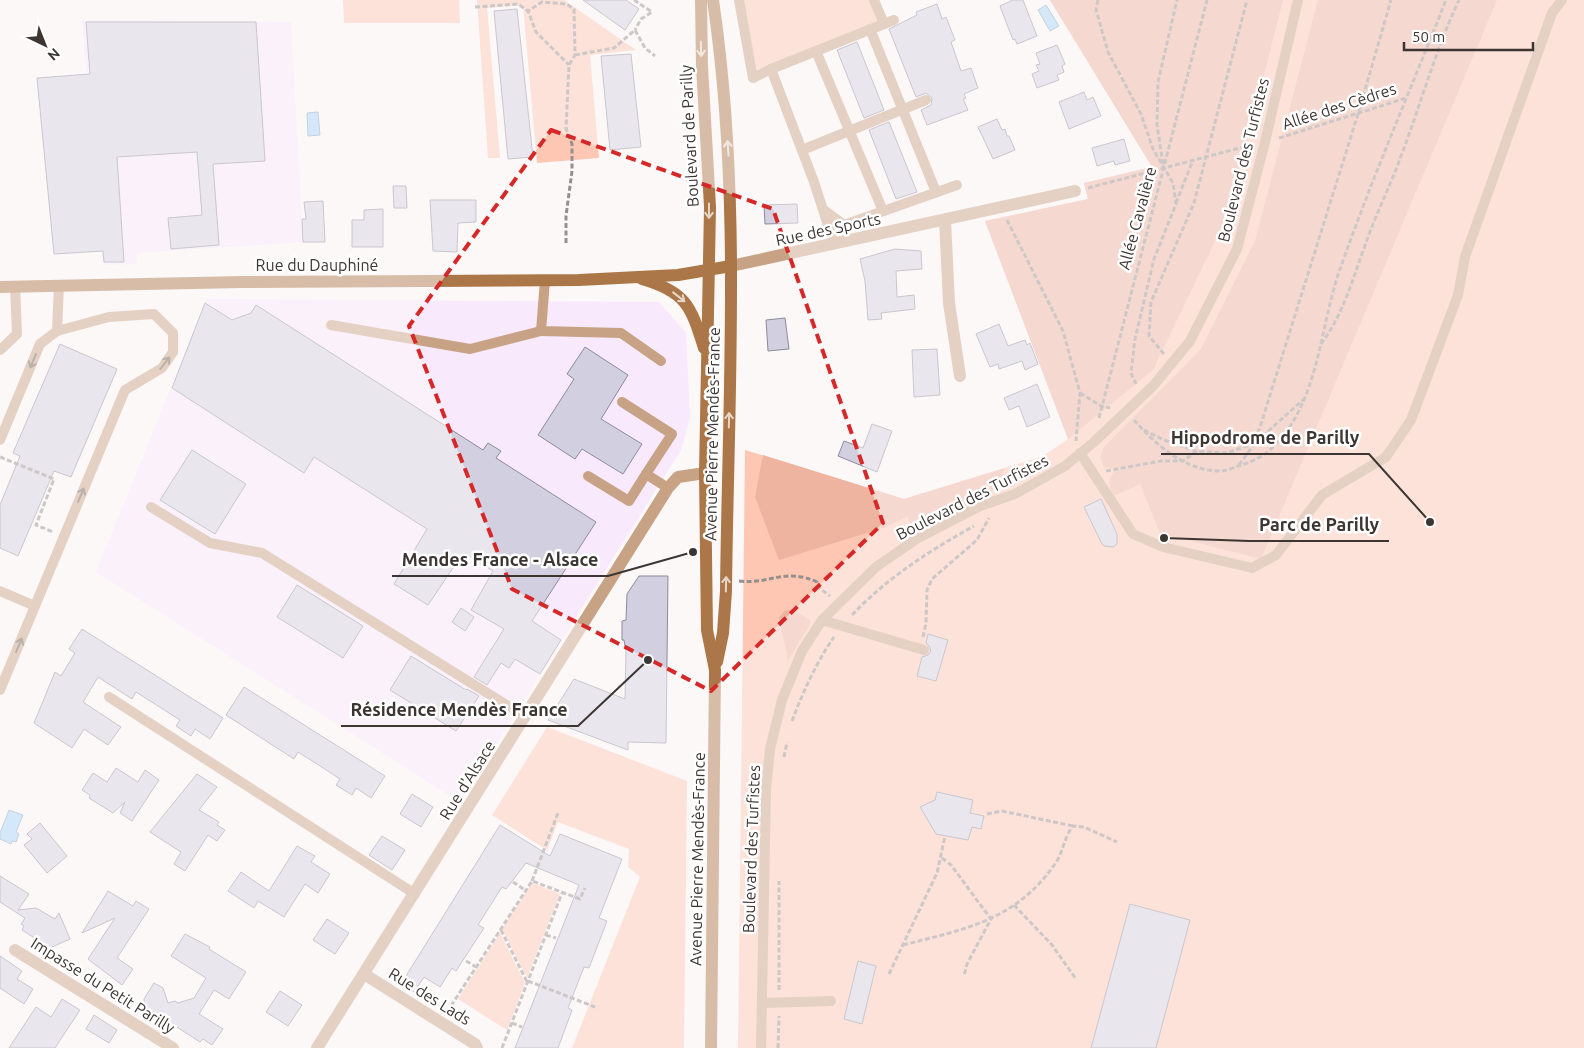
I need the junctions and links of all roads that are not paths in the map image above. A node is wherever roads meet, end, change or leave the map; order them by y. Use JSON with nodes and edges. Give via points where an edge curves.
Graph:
{"nodes":[{"id":1,"x":701,"y":0,"type":"edge"},
{"id":2,"x":713,"y":0,"type":"edge"},
{"id":3,"x":739,"y":0,"type":"edge"},
{"id":4,"x":874,"y":0,"type":"edge"},
{"id":5,"x":1298,"y":0,"type":"edge"},
{"id":6,"x":1562,"y":0,"type":"edge"},
{"id":7,"x":894,"y":20,"type":"dead end"},
{"id":8,"x":884,"y":24,"type":"junction"},
{"id":9,"x":870,"y":29,"type":"junction"},
{"id":10,"x":816,"y":51,"type":"junction"},
{"id":11,"x":771,"y":70,"type":"junction"},
{"id":12,"x":926,"y":100,"type":"dead end"},
{"id":13,"x":903,"y":109,"type":"junction"},
{"id":14,"x":848,"y":131,"type":"junction"},
{"id":15,"x":802,"y":150,"type":"junction"},
{"id":16,"x":957,"y":184,"type":"dead end"},
{"id":17,"x":1075,"y":191,"type":"road end"},
{"id":18,"x":936,"y":192,"type":"junction"},
{"id":19,"x":824,"y":210,"type":"junction"},
{"id":20,"x":884,"y":211,"type":"junction"},
{"id":21,"x":945,"y":220,"type":"junction"},
{"id":22,"x":834,"y":244,"type":"junction"},
{"id":23,"x":730,"y":266,"type":"junction"},
{"id":24,"x":713,"y":270,"type":"junction"},
{"id":25,"x":635,"y":277,"type":"junction"},
{"id":26,"x":545,"y":280,"type":"junction"},
{"id":27,"x":59,"y":285,"type":"junction"},
{"id":28,"x":16,"y":286,"type":"junction"},
{"id":29,"x":0,"y":287,"type":"edge"},
{"id":30,"x":332,"y":325,"type":"dead end"},
{"id":31,"x":57,"y":331,"type":"junction"},
{"id":32,"x":541,"y":331,"type":"junction"},
{"id":33,"x":0,"y":350,"type":"edge"},
{"id":34,"x":706,"y":356,"type":"junction"},
{"id":35,"x":661,"y":361,"type":"dead end"},
{"id":36,"x":960,"y":376,"type":"dead end"},
{"id":37,"x":622,"y":402,"type":"dead end"},
{"id":38,"x":0,"y":440,"type":"edge"},
{"id":39,"x":1082,"y":452,"type":"junction"},
{"id":40,"x":705,"y":473,"type":"junction"},
{"id":41,"x":646,"y":474,"type":"junction"},
{"id":42,"x":588,"y":476,"type":"dead end"},
{"id":43,"x":668,"y":488,"type":"junction"},
{"id":44,"x":151,"y":507,"type":"dead end"},
{"id":45,"x":0,"y":591,"type":"edge"},
{"id":46,"x":35,"y":606,"type":"junction"},
{"id":47,"x":822,"y":620,"type":"junction"},
{"id":48,"x":922,"y":649,"type":"road end"},
{"id":49,"x":715,"y":670,"type":"junction"},
{"id":50,"x":0,"y":690,"type":"edge"},
{"id":51,"x":109,"y":697,"type":"dead end"},
{"id":52,"x":526,"y":717,"type":"junction"},
{"id":53,"x":415,"y":894,"type":"junction"},
{"id":54,"x":15,"y":950,"type":"dead end"},
{"id":55,"x":364,"y":974,"type":"junction"},
{"id":56,"x":831,"y":1001,"type":"dead end"},
{"id":57,"x":762,"y":1003,"type":"junction"},
{"id":58,"x":173,"y":1048,"type":"edge"},
{"id":59,"x":317,"y":1048,"type":"edge"},
{"id":60,"x":477,"y":1048,"type":"edge"},
{"id":61,"x":711,"y":1048,"type":"edge"},
{"id":62,"x":761,"y":1048,"type":"edge"}],
"edges":[{"from":1,"to":24,"type":"main road","name":"Boulevard de Parilly","one_way":true},
{"from":23,"to":2,"type":"main road","one_way":true,"via":[[729,154],[722,61]]},
{"from":3,"to":11,"type":"lane","via":[[753,78]]},
{"from":4,"to":8,"type":"lane"},
{"from":5,"to":39,"type":"lane","name":"Boulevard des Turfistes","via":[[1237,249],[1190,341],[1141,397]]},
{"from":6,"to":39,"type":"lane","via":[[1548,22],[1465,257],[1458,296],[1411,420],[1386,457],[1322,495],[1276,555],[1252,568],[1163,547],[1134,534]]},
{"from":7,"to":8,"type":"lane"},
{"from":8,"to":9,"type":"lane"},
{"from":9,"to":10,"type":"lane"},
{"from":9,"to":13,"type":"lane"},
{"from":10,"to":11,"type":"lane"},
{"from":10,"to":14,"type":"lane"},
{"from":11,"to":15,"type":"lane"},
{"from":12,"to":13,"type":"lane"},
{"from":13,"to":14,"type":"lane"},
{"from":13,"to":18,"type":"lane"},
{"from":14,"to":15,"type":"lane"},
{"from":14,"to":20,"type":"lane"},
{"from":15,"to":19,"type":"lane"},
{"from":16,"to":18,"type":"lane"},
{"from":17,"to":21,"type":"street","name":"Rue des Sports"},
{"from":18,"to":20,"type":"lane"},
{"from":19,"to":20,"type":"lane","via":[[844,225]]},
{"from":19,"to":22,"type":"lane"},
{"from":21,"to":22,"type":"street","name":"Rue des Sports"},
{"from":21,"to":36,"type":"street","via":[[949,304]]},
{"from":22,"to":23,"type":"street","name":"Rue des Sports"},
{"from":23,"to":24,"type":"main road","name":"Rue des Sports"},
{"from":49,"to":23,"type":"main road","name":"Avenue Pierre Mendès-France","one_way":true,"via":[[723,633],[726,580]]},
{"from":24,"to":25,"type":"main road","name":"Rue du Dauphiné"},
{"from":24,"to":34,"type":"main road","name":"Avenue Pierre Mendès-France"},
{"from":25,"to":26,"type":"main road","name":"Rue du Dauphiné"},
{"from":25,"to":34,"type":"main road","name":"Rue du Dauphiné","one_way":true,"via":[[683,298]]},
{"from":26,"to":27,"type":"main road","name":"Rue du Dauphiné"},
{"from":26,"to":32,"type":"lane"},
{"from":27,"to":28,"type":"main road","name":"Rue du Dauphiné"},
{"from":27,"to":31,"type":"lane"},
{"from":28,"to":29,"type":"main road","name":"Rue du Dauphiné"},
{"from":28,"to":33,"type":"lane","via":[[16,334]]},
{"from":30,"to":32,"type":"lane","via":[[470,350]]},
{"from":31,"to":38,"type":"lane","one_way":true,"via":[[40,344]]},
{"from":46,"to":31,"type":"lane","one_way":true,"via":[[125,390],[162,368],[173,352],[173,333],[154,314],[109,317]]},
{"from":32,"to":35,"type":"lane","via":[[621,332]]},
{"from":34,"to":40,"type":"main road","name":"Avenue Pierre Mendès-France"},
{"from":37,"to":41,"type":"lane","via":[[672,434]]},
{"from":39,"to":47,"type":"lane","name":"Boulevard des Turfistes","via":[[1015,494],[980,506],[918,538],[876,567]]},
{"from":40,"to":43,"type":"street","name":"Rue d'Alsace","via":[[678,477]]},
{"from":40,"to":49,"type":"main road","name":"Avenue Pierre Mendès-France","via":[[707,630]]},
{"from":41,"to":42,"type":"lane","via":[[629,501]]},
{"from":41,"to":43,"type":"lane"},
{"from":43,"to":52,"type":"street","name":"Rue d'Alsace"},
{"from":44,"to":52,"type":"lane","via":[[210,543],[262,552]]},
{"from":45,"to":46,"type":"lane"},
{"from":50,"to":46,"type":"lane","one_way":true},
{"from":47,"to":48,"type":"lane"},
{"from":47,"to":57,"type":"lane","name":"Boulevard des Turfistes","via":[[802,650],[782,700],[770,749],[766,790]]},
{"from":49,"to":61,"type":"main road","name":"Avenue Pierre Mendès-France"},
{"from":51,"to":53,"type":"lane"},
{"from":52,"to":53,"type":"street","name":"Rue d'Alsace"},
{"from":53,"to":55,"type":"street","name":"Rue d'Alsace"},
{"from":54,"to":58,"type":"street","name":"Impasse du Petit Parilly"},
{"from":55,"to":59,"type":"street","name":"Rue d'Alsace"},
{"from":55,"to":60,"type":"street","name":"Rue des Lads"},
{"from":56,"to":57,"type":"lane"},
{"from":57,"to":62,"type":"lane","name":"Boulevard des Turfistes"}]}
